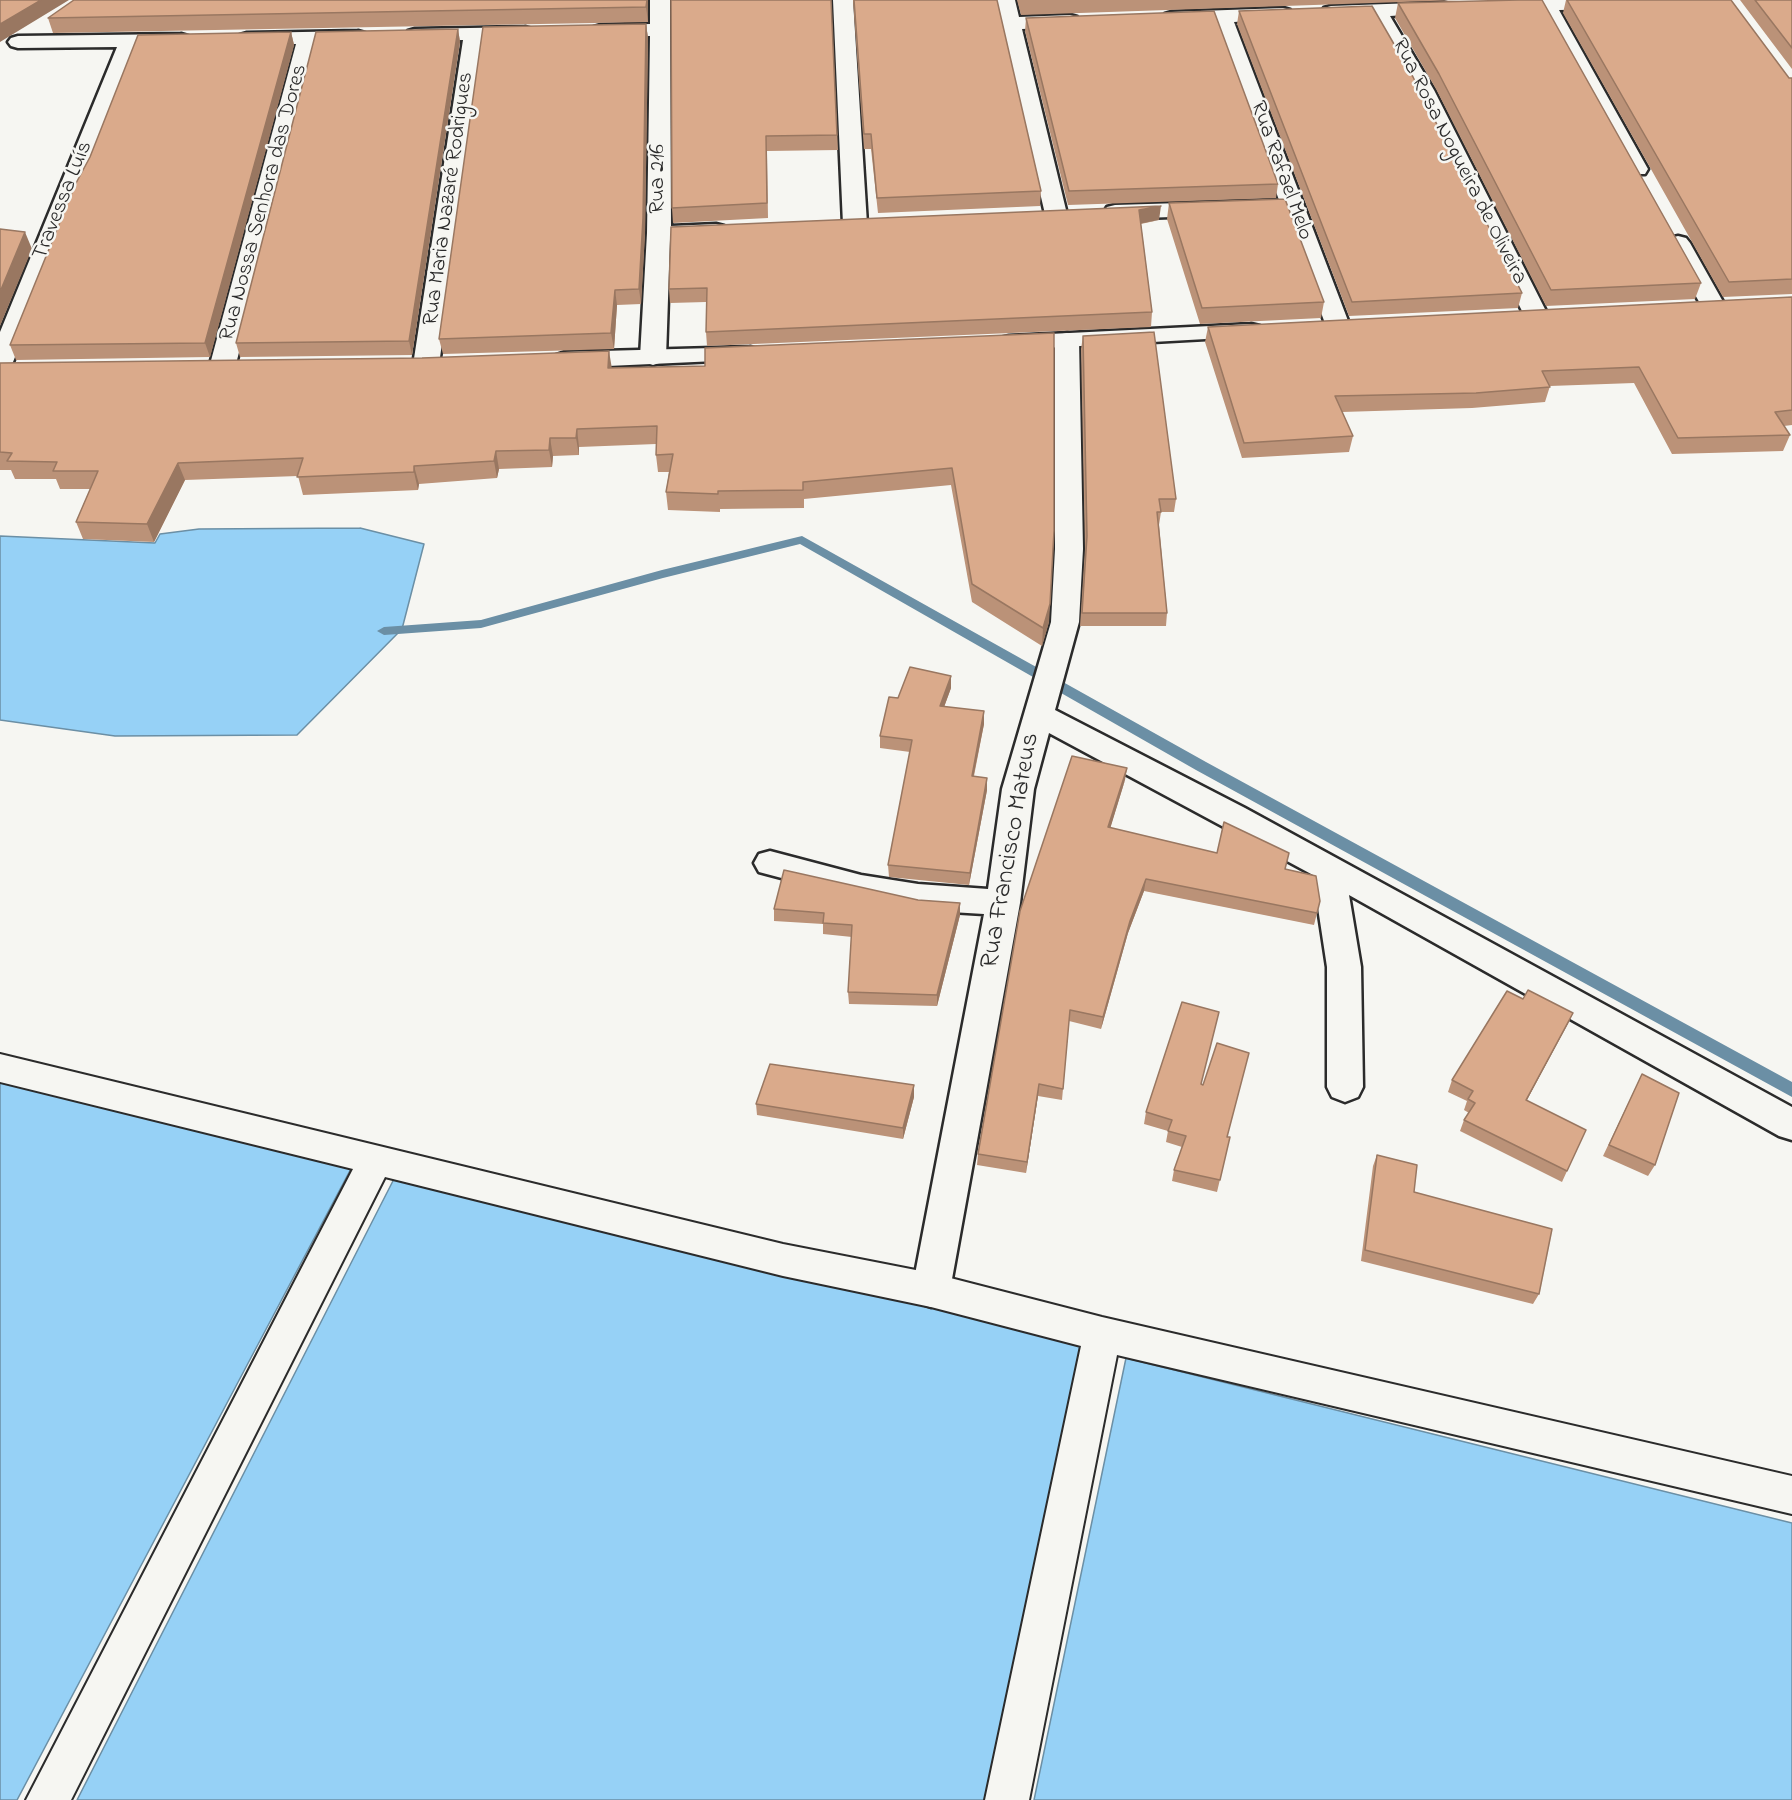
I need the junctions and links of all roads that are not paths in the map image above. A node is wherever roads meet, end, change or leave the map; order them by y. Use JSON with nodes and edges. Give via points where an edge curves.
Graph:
{"nodes":[{"id":1,"x":660,"y":0,"type":"edge"},
{"id":2,"x":843,"y":0,"type":"edge"},
{"id":3,"x":1005,"y":0,"type":"edge"},
{"id":4,"x":1625,"y":2,"type":"edge"},
{"id":5,"x":1545,"y":4,"type":"junction"},
{"id":6,"x":1485,"y":6,"type":"edge"},
{"id":7,"x":1461,"y":7,"type":"edge"},
{"id":8,"x":1377,"y":10,"type":"junction"},
{"id":9,"x":1222,"y":16,"type":"junction"},
{"id":10,"x":1151,"y":18,"type":"edge"},
{"id":11,"x":1092,"y":20,"type":"edge"},
{"id":12,"x":1009,"y":23,"type":"junction"},
{"id":13,"x":48,"y":24,"type":"edge"},
{"id":14,"x":659,"y":30,"type":"junction"},
{"id":15,"x":578,"y":32,"type":"edge"},
{"id":16,"x":543,"y":33,"type":"edge"},
{"id":17,"x":474,"y":34,"type":"junction"},
{"id":18,"x":308,"y":38,"type":"junction"},
{"id":19,"x":225,"y":39,"type":"edge"},
{"id":20,"x":201,"y":40,"type":"edge"},
{"id":21,"x":130,"y":41,"type":"junction"},
{"id":22,"x":18,"y":42,"type":"junction"},
{"id":23,"x":0,"y":53,"type":"edge"},
{"id":24,"x":1650,"y":192,"type":"edge"},
{"id":25,"x":1293,"y":206,"type":"junction"},
{"id":26,"x":1056,"y":214,"type":"junction"},
{"id":27,"x":1032,"y":215,"type":"edge"},
{"id":28,"x":879,"y":223,"type":"edge"},
{"id":29,"x":855,"y":224,"type":"junction"},
{"id":30,"x":1667,"y":224,"type":"edge"},
{"id":31,"x":832,"y":225,"type":"edge"},
{"id":32,"x":740,"y":230,"type":"edge"},
{"id":33,"x":659,"y":233,"type":"junction"},
{"id":34,"x":1713,"y":307,"type":"edge"},
{"id":35,"x":1536,"y":315,"type":"edge"},
{"id":36,"x":1338,"y":326,"type":"edge"},
{"id":37,"x":1279,"y":329,"type":"edge"},
{"id":38,"x":1067,"y":340,"type":"junction"},
{"id":39,"x":984,"y":344,"type":"edge"},
{"id":40,"x":770,"y":353,"type":"edge"},
{"id":41,"x":653,"y":357,"type":"junction"},
{"id":42,"x":546,"y":361,"type":"edge"},
{"id":43,"x":427,"y":365,"type":"edge"},
{"id":44,"x":8,"y":367,"type":"edge"},
{"id":45,"x":221,"y":368,"type":"edge"},
{"id":46,"x":1037,"y":714,"type":"junction"},
{"id":47,"x":770,"y":863,"type":"dead end"},
{"id":48,"x":1328,"y":868,"type":"junction"},
{"id":49,"x":1003,"y":903,"type":"junction"},
{"id":50,"x":0,"y":1068,"type":"edge"},
{"id":51,"x":1345,"y":1087,"type":"dead end"},
{"id":52,"x":1792,"y":1125,"type":"edge"},
{"id":53,"x":375,"y":1161,"type":"junction"},
{"id":54,"x":931,"y":1290,"type":"junction"},
{"id":55,"x":1102,"y":1334,"type":"junction"},
{"id":56,"x":1792,"y":1495,"type":"edge"},
{"id":57,"x":48,"y":1800,"type":"edge"},
{"id":58,"x":1007,"y":1800,"type":"edge"}],
"edges":[{"from":1,"to":14,"type":"street","name":"Rua 216"},
{"from":2,"to":29,"type":"street"},
{"from":3,"to":12,"type":"street"},
{"from":4,"to":5,"type":"street"},
{"from":5,"to":6,"type":"street"},
{"from":5,"to":24,"type":"street"},
{"from":7,"to":8,"type":"street"},
{"from":8,"to":9,"type":"street"},
{"from":8,"to":35,"type":"street","name":"Rua Rosa Nogueira de Oliveira","via":[[1423,90]]},
{"from":9,"to":10,"type":"street"},
{"from":9,"to":25,"type":"street","name":"Rua Rafael Melo"},
{"from":11,"to":12,"type":"street"},
{"from":12,"to":26,"type":"street"},
{"from":13,"to":22,"type":"street"},
{"from":14,"to":15,"type":"street"},
{"from":14,"to":33,"type":"street","name":"Rua 216"},
{"from":16,"to":17,"type":"street"},
{"from":17,"to":18,"type":"street"},
{"from":17,"to":43,"type":"street","name":"Rua Maria Nazaré Rodrigues"},
{"from":18,"to":19,"type":"street"},
{"from":18,"to":45,"type":"street","name":"Rua Nossa Senhora das Dores"},
{"from":20,"to":21,"type":"street"},
{"from":21,"to":22,"type":"street"},
{"from":21,"to":44,"type":"street","name":"Travessa Luís","via":[[40,235]]},
{"from":22,"to":23,"type":"street"},
{"from":25,"to":26,"type":"street"},
{"from":25,"to":36,"type":"street","name":"Rua Rafael Melo"},
{"from":26,"to":27,"type":"street"},
{"from":28,"to":29,"type":"street"},
{"from":29,"to":31,"type":"street"},
{"from":30,"to":34,"type":"street"},
{"from":32,"to":33,"type":"street"},
{"from":33,"to":41,"type":"street","name":"Rua 216"},
{"from":37,"to":38,"type":"street"},
{"from":38,"to":39,"type":"street"},
{"from":38,"to":46,"type":"street","name":"Rua Francisco Mateus","via":[[1069,549],[1065,622]]},
{"from":40,"to":41,"type":"street"},
{"from":41,"to":42,"type":"street"},
{"from":46,"to":48,"type":"street"},
{"from":46,"to":49,"type":"street","name":"Rua Francisco Mateus","via":[[1017,789]]},
{"from":47,"to":49,"type":"street","via":[[861,887],[918,897]]},
{"from":48,"to":51,"type":"street","via":[[1344,967]]},
{"from":48,"to":52,"type":"street"},
{"from":49,"to":54,"type":"street","name":"Rua Francisco Mateus"},
{"from":50,"to":53,"type":"lane"},
{"from":53,"to":54,"type":"lane","via":[[783,1260]]},
{"from":53,"to":57,"type":"lane"},
{"from":54,"to":55,"type":"lane"},
{"from":55,"to":56,"type":"lane"},
{"from":55,"to":58,"type":"lane"}]}
